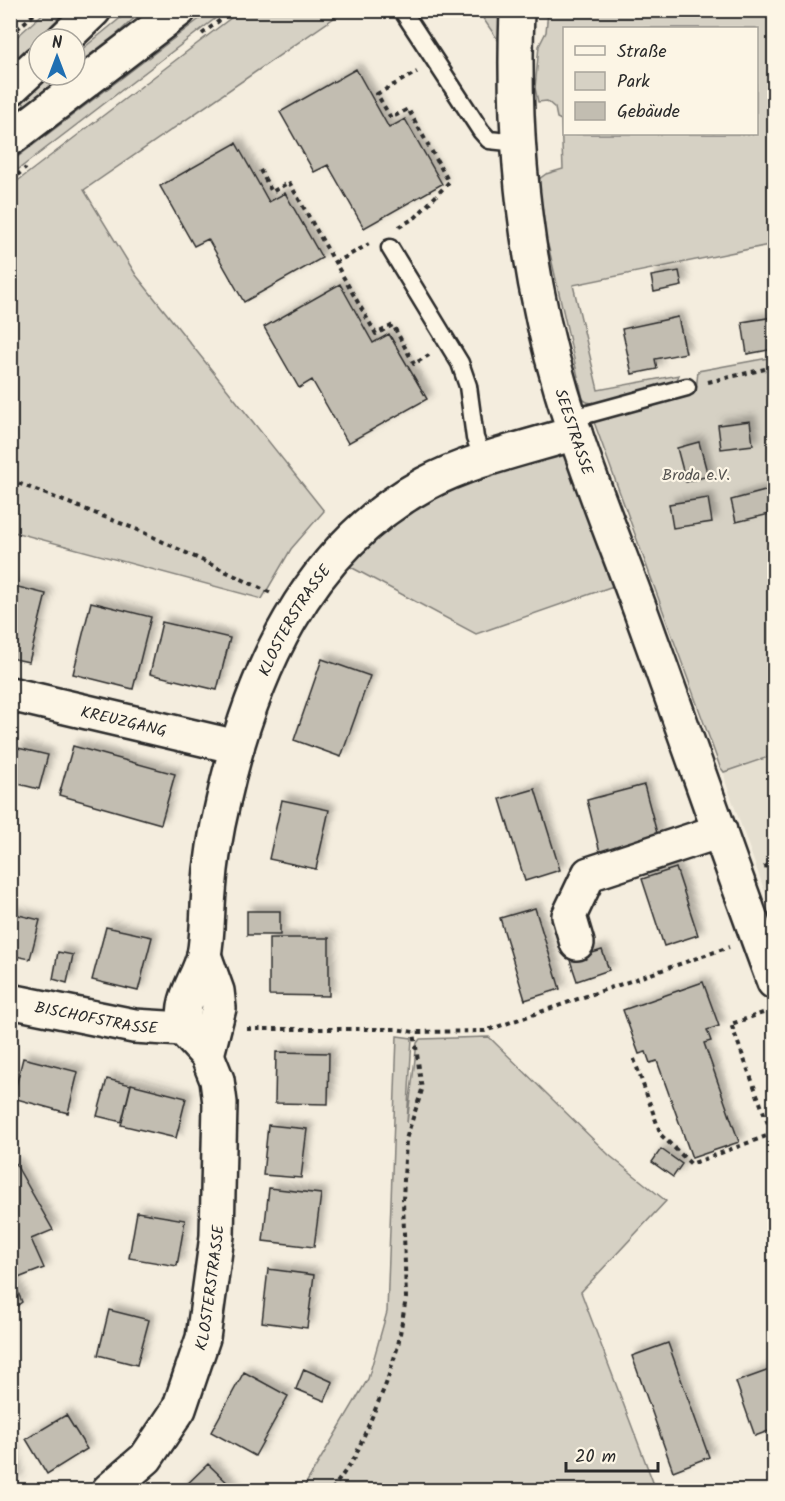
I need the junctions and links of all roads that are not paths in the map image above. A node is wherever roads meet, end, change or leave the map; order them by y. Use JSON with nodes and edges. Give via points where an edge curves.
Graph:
{"nodes":[{"id":1,"x":94,"y":10,"type":"edge"},
{"id":2,"x":179,"y":10,"type":"edge"},
{"id":3,"x":402,"y":10,"type":"edge"},
{"id":4,"x":517,"y":10,"type":"edge"},
{"id":5,"x":76,"y":27,"type":"edge"},
{"id":6,"x":27,"y":74,"type":"edge"},
{"id":7,"x":10,"y":89,"type":"edge"},
{"id":8,"x":10,"y":139,"type":"edge"},
{"id":9,"x":518,"y":142,"type":"junction"},
{"id":10,"x":383,"y":244,"type":"road end"},
{"id":11,"x":687,"y":387,"type":"road end"},
{"id":12,"x":573,"y":426,"type":"junction"},
{"id":13,"x":483,"y":460,"type":"junction"},
{"id":14,"x":10,"y":694,"type":"edge"},
{"id":15,"x":237,"y":747,"type":"junction"},
{"id":16,"x":720,"y":831,"type":"junction"},
{"id":17,"x":577,"y":943,"type":"dead end"},
{"id":18,"x":204,"y":955,"type":"junction"},
{"id":19,"x":774,"y":981,"type":"edge"},
{"id":20,"x":10,"y":1001,"type":"edge"},
{"id":21,"x":183,"y":1029,"type":"junction"},
{"id":22,"x":207,"y":1055,"type":"junction"},
{"id":23,"x":110,"y":1491,"type":"edge"}],
"edges":[{"from":1,"to":5,"type":"street"},
{"from":2,"to":8,"type":"street"},
{"from":3,"to":9,"type":"lane","via":[[485,136],[489,140]]},
{"from":4,"to":9,"type":"street","name":"SEESTRASSE"},
{"from":6,"to":7,"type":"street"},
{"from":9,"to":12,"type":"street","name":"SEESTRASSE","via":[[530,250],[546,334]]},
{"from":10,"to":13,"type":"lane","via":[[460,363]]},
{"from":11,"to":12,"type":"lane"},
{"from":12,"to":13,"type":"street","name":"KLOSTERSTRASSE"},
{"from":12,"to":16,"type":"street","name":"SEESTRASSE"},
{"from":13,"to":15,"type":"street","name":"KLOSTERSTRASSE","via":[[426,483],[392,504],[363,526],[333,557],[281,634]]},
{"from":14,"to":15,"type":"street","name":"KREUZGANG"},
{"from":15,"to":18,"type":"street","name":"KLOSTERSTRASSE","via":[[222,803]]},
{"from":16,"to":17,"type":"street","via":[[589,874],[568,916]]},
{"from":16,"to":19,"type":"street","name":"SEESTRASSE"},
{"from":18,"to":21,"type":"street","name":"KLOSTERSTRASSE","via":[[185,1005]]},
{"from":18,"to":22,"type":"street","name":"KLOSTERSTRASSE","via":[[219,1008]]},
{"from":20,"to":21,"type":"street","name":"BISCHOFSTRASSE","via":[[134,1026]]},
{"from":21,"to":22,"type":"street","name":"KLOSTERSTRASSE"},
{"from":22,"to":23,"type":"street","name":"KLOSTERSTRASSE","via":[[217,1080],[220,1103],[217,1236],[202,1338],[179,1409],[146,1458]]}]}
